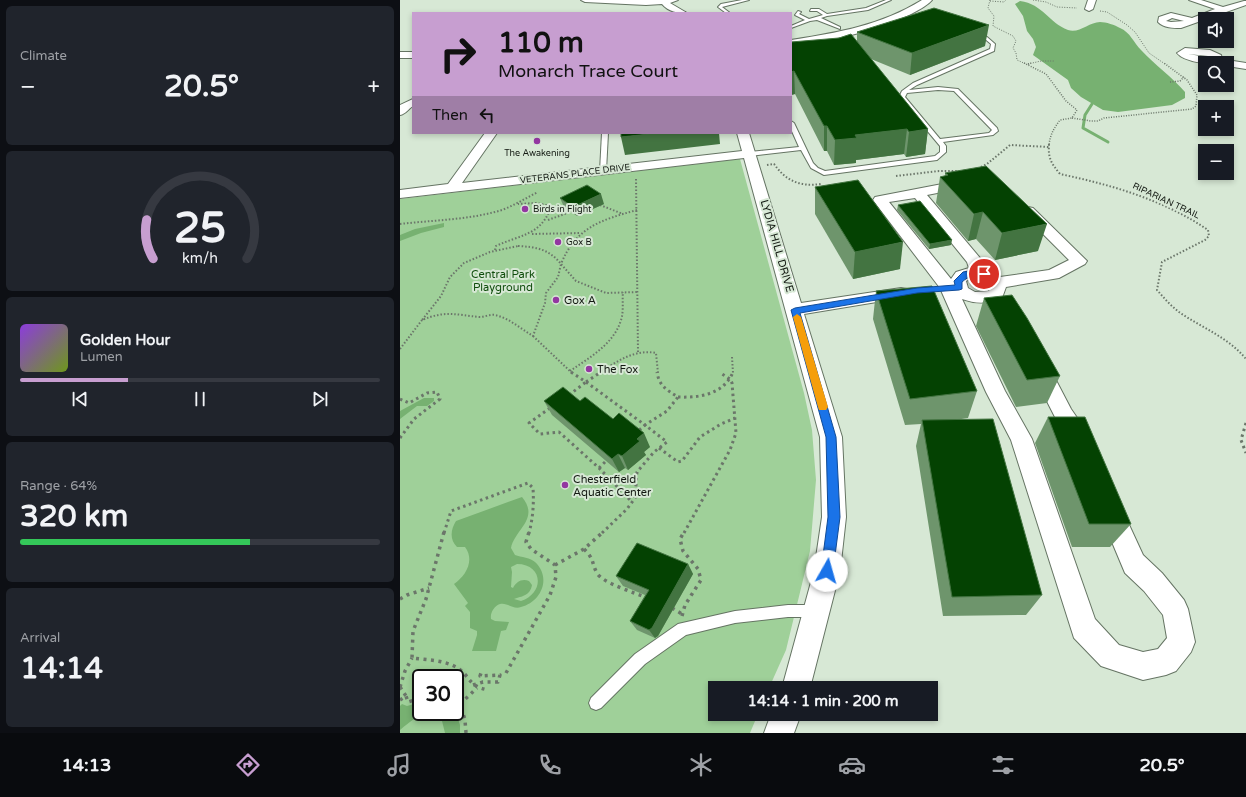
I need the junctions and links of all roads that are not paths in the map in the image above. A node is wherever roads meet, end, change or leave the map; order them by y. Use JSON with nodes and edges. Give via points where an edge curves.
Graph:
{"nodes":[{"id":1,"x":585,"y":0,"type":"edge"},
{"id":2,"x":674,"y":0,"type":"edge"},
{"id":3,"x":747,"y":0,"type":"edge"},
{"id":4,"x":889,"y":0,"type":"edge"},
{"id":5,"x":914,"y":0,"type":"edge"},
{"id":6,"x":928,"y":0,"type":"edge"},
{"id":7,"x":1092,"y":0,"type":"edge"},
{"id":8,"x":1193,"y":0,"type":"edge"},
{"id":9,"x":1215,"y":0,"type":"edge"},
{"id":10,"x":1234,"y":0,"type":"edge"},
{"id":11,"x":664,"y":1,"type":"junction"},
{"id":12,"x":651,"y":3,"type":"junction"},
{"id":13,"x":1245,"y":3,"type":"edge"},
{"id":14,"x":1206,"y":4,"type":"junction"},
{"id":15,"x":1089,"y":9,"type":"road end"},
{"id":16,"x":1223,"y":9,"type":"junction"},
{"id":17,"x":811,"y":10,"type":"dead end"},
{"id":18,"x":666,"y":12,"type":"edge"},
{"id":19,"x":681,"y":12,"type":"edge"},
{"id":20,"x":727,"y":12,"type":"edge"},
{"id":21,"x":799,"y":12,"type":"dead end"},
{"id":22,"x":826,"y":15,"type":"junction"},
{"id":23,"x":818,"y":18,"type":"junction"},
{"id":24,"x":808,"y":20,"type":"junction"},
{"id":25,"x":1193,"y":20,"type":"dead end"},
{"id":26,"x":792,"y":27,"type":"edge"},
{"id":27,"x":839,"y":28,"type":"junction"},
{"id":28,"x":967,"y":32,"type":"edge"},
{"id":29,"x":792,"y":37,"type":"edge"},
{"id":30,"x":792,"y":43,"type":"edge"},
{"id":31,"x":400,"y":49,"type":"edge"},
{"id":32,"x":412,"y":49,"type":"edge"},
{"id":33,"x":412,"y":55,"type":"edge"},
{"id":34,"x":400,"y":56,"type":"edge"},
{"id":35,"x":1234,"y":64,"type":"edge"},
{"id":36,"x":1246,"y":66,"type":"edge"},
{"id":37,"x":904,"y":92,"type":"junction"},
{"id":38,"x":412,"y":103,"type":"edge"},
{"id":39,"x":402,"y":112,"type":"edge"},
{"id":40,"x":792,"y":125,"type":"edge"},
{"id":41,"x":490,"y":134,"type":"edge"},
{"id":42,"x":605,"y":134,"type":"edge"},
{"id":43,"x":743,"y":134,"type":"edge"},
{"id":44,"x":938,"y":141,"type":"junction"},
{"id":45,"x":803,"y":148,"type":"junction"},
{"id":46,"x":750,"y":154,"type":"junction"},
{"id":47,"x":603,"y":171,"type":"junction"},
{"id":48,"x":979,"y":181,"type":"edge"},
{"id":49,"x":452,"y":188,"type":"junction"},
{"id":50,"x":918,"y":193,"type":"junction"},
{"id":51,"x":400,"y":194,"type":"edge"},
{"id":52,"x":1017,"y":200,"type":"edge"},
{"id":53,"x":979,"y":273,"type":"junction"},
{"id":54,"x":939,"y":289,"type":"junction"},
{"id":55,"x":994,"y":290,"type":"junction"},
{"id":56,"x":795,"y":310,"type":"junction"},
{"id":57,"x":1008,"y":315,"type":"edge"},
{"id":58,"x":1032,"y":352,"type":"edge"},
{"id":59,"x":1088,"y":455,"type":"edge"},
{"id":60,"x":1103,"y":492,"type":"edge"},
{"id":61,"x":817,"y":611,"type":"junction"},
{"id":62,"x":798,"y":681,"type":"edge"},
{"id":63,"x":596,"y":703,"type":"dead end"},
{"id":64,"x":783,"y":721,"type":"edge"},
{"id":65,"x":778,"y":733,"type":"edge"}],
"edges":[{"from":1,"to":12,"type":"street"},
{"from":2,"to":11,"type":"street"},
{"from":3,"to":20,"type":"lane","via":[[722,5],[720,7]]},
{"from":4,"to":22,"type":"lane","via":[[867,9]]},
{"from":5,"to":27,"type":"street","via":[[876,18]]},
{"from":6,"to":30,"type":"street","via":[[904,17],[844,34]]},
{"from":7,"to":15,"type":"street"},
{"from":8,"to":14,"type":"street"},
{"from":9,"to":14,"type":"street","via":[[1216,2]]},
{"from":10,"to":13,"type":"street"},
{"from":11,"to":12,"type":"street"},
{"from":11,"to":19,"type":"street","via":[[669,7]]},
{"from":12,"to":18,"type":"street"},
{"from":13,"to":16,"type":"street"},
{"from":14,"to":16,"type":"street"},
{"from":16,"to":25,"type":"street"},
{"from":17,"to":22,"type":"lane","via":[[818,10]]},
{"from":21,"to":24,"type":"lane","via":[[796,14]]},
{"from":22,"to":23,"type":"lane"},
{"from":23,"to":24,"type":"lane"},
{"from":23,"to":27,"type":"lane"},
{"from":24,"to":26,"type":"lane"},
{"from":27,"to":29,"type":"street"},
{"from":28,"to":37,"type":"lane","via":[[990,40],[993,44],[992,50],[915,84]]},
{"from":31,"to":32,"type":"street"},
{"from":33,"to":34,"type":"street"},
{"from":35,"to":36,"type":"street"},
{"from":37,"to":44,"type":"lane","via":[[902,97]]},
{"from":37,"to":44,"type":"lane","via":[[943,88],[956,90],[996,131],[991,134]]},
{"from":38,"to":39,"type":"street"},
{"from":40,"to":45,"type":"lane"},
{"from":41,"to":49,"type":"street"},
{"from":42,"to":47,"type":"lane"},
{"from":43,"to":46,"type":"street","name":"LYDIA HILL DRIVE"},
{"from":44,"to":45,"type":"lane","via":[[943,152],[941,156],[932,160],[824,173],[810,165]]},
{"from":45,"to":46,"type":"lane"},
{"from":46,"to":47,"type":"street","name":"VETERANS PLACE DRIVE"},
{"from":46,"to":56,"type":"street","name":"LYDIA HILL DRIVE"},
{"from":47,"to":49,"type":"street","name":"VETERANS PLACE DRIVE"},
{"from":48,"to":50,"type":"street"},
{"from":49,"to":51,"type":"street","name":"VETERANS PLACE DRIVE"},
{"from":50,"to":53,"type":"street","via":[[974,261]]},
{"from":50,"to":54,"type":"street","via":[[880,200]]},
{"from":52,"to":55,"type":"street","via":[[1079,261],[1053,274]]},
{"from":53,"to":54,"type":"street","via":[[969,273]]},
{"from":53,"to":55,"type":"street","via":[[989,276]]},
{"from":54,"to":55,"type":"street","via":[[983,298]]},
{"from":54,"to":56,"type":"street"},
{"from":54,"to":60,"type":"street","via":[[1021,439],[1084,628],[1111,656],[1143,666],[1166,661],[1181,642],[1175,609],[1134,564]]},
{"from":55,"to":57,"type":"street"},
{"from":56,"to":61,"type":"street","name":"LYDIA HILL DRIVE","via":[[831,437],[834,517],[827,571]]},
{"from":58,"to":59,"type":"street"},
{"from":61,"to":62,"type":"street","name":"LYDIA HILL DRIVE"},
{"from":61,"to":63,"type":"lane","via":[[788,611],[735,617],[683,629],[640,659]]},
{"from":64,"to":65,"type":"street"}]}
